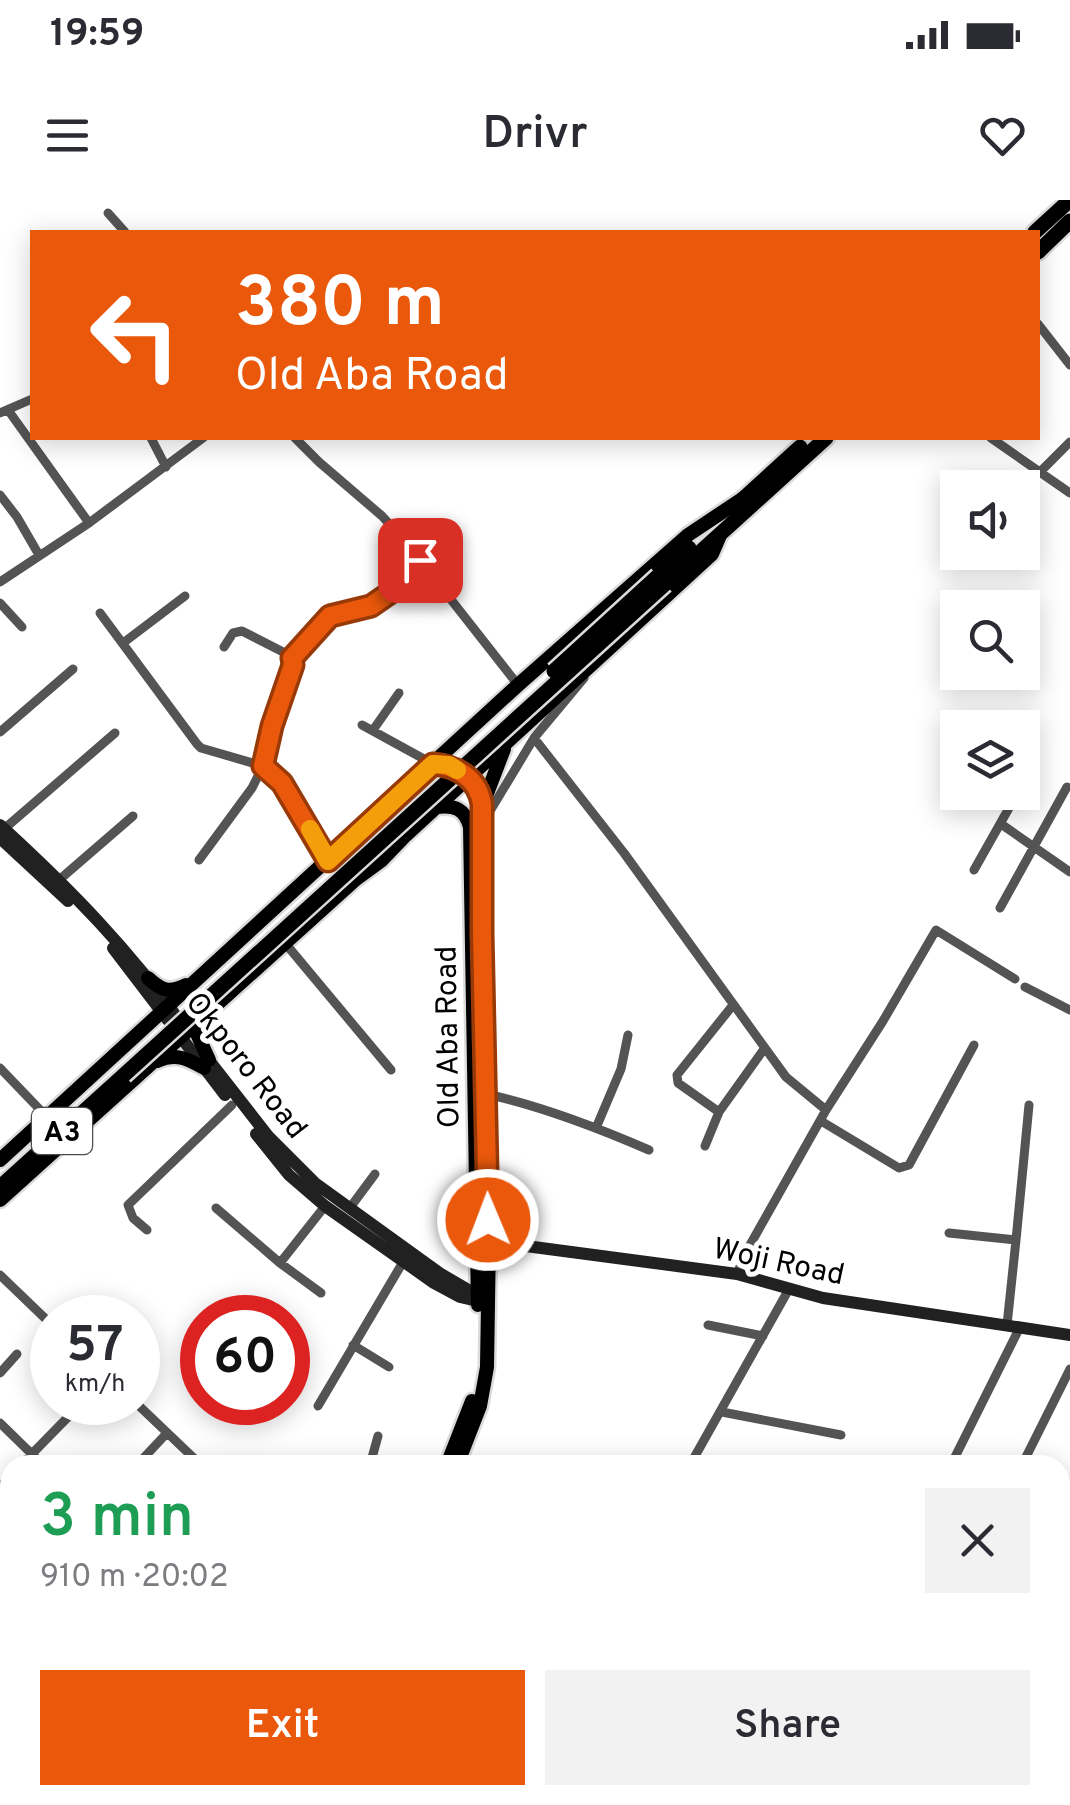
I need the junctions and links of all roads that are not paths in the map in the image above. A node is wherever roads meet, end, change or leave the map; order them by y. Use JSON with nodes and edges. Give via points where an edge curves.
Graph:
{"nodes":[{"id":1,"x":1070,"y":200,"type":"edge"},
{"id":2,"x":108,"y":213,"type":"dead end"},
{"id":3,"x":1070,"y":221,"type":"edge"},
{"id":4,"x":122,"y":230,"type":"edge"},
{"id":5,"x":1037,"y":230,"type":"edge"},
{"id":6,"x":1040,"y":250,"type":"edge"},
{"id":7,"x":1040,"y":327,"type":"edge"},
{"id":8,"x":1070,"y":365,"type":"edge"},
{"id":9,"x":30,"y":400,"type":"edge"},
{"id":10,"x":4,"y":411,"type":"edge"},
{"id":11,"x":152,"y":440,"type":"edge"},
{"id":12,"x":200,"y":440,"type":"edge"},
{"id":13,"x":298,"y":440,"type":"edge"},
{"id":14,"x":809,"y":440,"type":"edge"},
{"id":15,"x":824,"y":440,"type":"edge"},
{"id":16,"x":994,"y":440,"type":"edge"},
{"id":17,"x":1070,"y":442,"type":"edge"},
{"id":18,"x":166,"y":467,"type":"junction"},
{"id":19,"x":1037,"y":470,"type":"edge"},
{"id":20,"x":1040,"y":472,"type":"joint"},
{"id":21,"x":1070,"y":493,"type":"edge"},
{"id":22,"x":0,"y":495,"type":"edge"},
{"id":23,"x":745,"y":497,"type":"junction"},
{"id":24,"x":88,"y":523,"type":"junction"},
{"id":25,"x":721,"y":532,"type":"junction"},
{"id":26,"x":39,"y":555,"type":"junction"},
{"id":27,"x":420,"y":560,"type":"junction"},
{"id":28,"x":662,"y":580,"type":"junction"},
{"id":29,"x":0,"y":582,"type":"edge"},
{"id":30,"x":184,"y":596,"type":"dead end"},
{"id":31,"x":0,"y":603,"type":"edge"},
{"id":32,"x":100,"y":612,"type":"dead end"},
{"id":33,"x":22,"y":627,"type":"dead end"},
{"id":34,"x":122,"y":643,"type":"junction"},
{"id":35,"x":224,"y":647,"type":"dead end"},
{"id":36,"x":292,"y":658,"type":"junction"},
{"id":37,"x":590,"y":666,"type":"junction"},
{"id":38,"x":73,"y":669,"type":"dead end"},
{"id":39,"x":518,"y":685,"type":"junction"},
{"id":40,"x":399,"y":693,"type":"dead end"},
{"id":41,"x":362,"y":724,"type":"dead end"},
{"id":42,"x":373,"y":730,"type":"junction"},
{"id":43,"x":0,"y":732,"type":"edge"},
{"id":44,"x":115,"y":733,"type":"dead end"},
{"id":45,"x":534,"y":738,"type":"junction"},
{"id":46,"x":506,"y":743,"type":"junction"},
{"id":47,"x":433,"y":764,"type":"junction"},
{"id":48,"x":263,"y":766,"type":"junction"},
{"id":49,"x":470,"y":778,"type":"junction"},
{"id":50,"x":1066,"y":787,"type":"dead end"},
{"id":51,"x":482,"y":804,"type":"junction"},
{"id":52,"x":437,"y":806,"type":"junction"},
{"id":53,"x":1008,"y":810,"type":"edge"},
{"id":54,"x":133,"y":816,"type":"dead end"},
{"id":55,"x":482,"y":823,"type":"junction"},
{"id":56,"x":368,"y":824,"type":"junction"},
{"id":57,"x":1001,"y":824,"type":"junction"},
{"id":58,"x":1,"y":831,"type":"edge"},
{"id":59,"x":406,"y":834,"type":"junction"},
{"id":60,"x":1036,"y":846,"type":"junction"},
{"id":61,"x":200,"y":860,"type":"dead end"},
{"id":62,"x":328,"y":861,"type":"junction"},
{"id":63,"x":974,"y":870,"type":"dead end"},
{"id":64,"x":1070,"y":872,"type":"edge"},
{"id":65,"x":59,"y":880,"type":"junction"},
{"id":66,"x":1000,"y":908,"type":"dead end"},
{"id":67,"x":285,"y":943,"type":"junction"},
{"id":68,"x":207,"y":971,"type":"junction"},
{"id":69,"x":148,"y":978,"type":"junction"},
{"id":70,"x":1015,"y":979,"type":"dead end"},
{"id":71,"x":1026,"y":987,"type":"dead end"},
{"id":72,"x":216,"y":1005,"type":"junction"},
{"id":73,"x":732,"y":1006,"type":"junction"},
{"id":74,"x":165,"y":1009,"type":"junction"},
{"id":75,"x":1070,"y":1010,"type":"edge"},
{"id":76,"x":184,"y":1034,"type":"junction"},
{"id":77,"x":628,"y":1035,"type":"dead end"},
{"id":78,"x":974,"y":1044,"type":"dead end"},
{"id":79,"x":764,"y":1048,"type":"junction"},
{"id":80,"x":151,"y":1064,"type":"junction"},
{"id":81,"x":206,"y":1064,"type":"junction"},
{"id":82,"x":0,"y":1068,"type":"edge"},
{"id":83,"x":391,"y":1070,"type":"dead end"},
{"id":84,"x":121,"y":1072,"type":"junction"},
{"id":85,"x":486,"y":1094,"type":"junction"},
{"id":86,"x":232,"y":1105,"type":"junction"},
{"id":87,"x":1030,"y":1105,"type":"dead end"},
{"id":88,"x":826,"y":1110,"type":"junction"},
{"id":89,"x":719,"y":1112,"type":"junction"},
{"id":90,"x":47,"y":1117,"type":"junction"},
{"id":91,"x":821,"y":1121,"type":"junction"},
{"id":92,"x":596,"y":1128,"type":"junction"},
{"id":93,"x":705,"y":1146,"type":"dead end"},
{"id":94,"x":649,"y":1150,"type":"dead end"},
{"id":95,"x":0,"y":1160,"type":"edge"},
{"id":96,"x":0,"y":1173,"type":"edge"},
{"id":97,"x":375,"y":1174,"type":"dead end"},
{"id":98,"x":0,"y":1187,"type":"edge"},
{"id":99,"x":0,"y":1200,"type":"edge"},
{"id":100,"x":325,"y":1206,"type":"junction"},
{"id":101,"x":216,"y":1208,"type":"dead end"},
{"id":102,"x":349,"y":1210,"type":"junction"},
{"id":103,"x":147,"y":1230,"type":"dead end"},
{"id":104,"x":949,"y":1233,"type":"dead end"},
{"id":105,"x":483,"y":1240,"type":"junction"},
{"id":106,"x":1016,"y":1240,"type":"junction"},
{"id":107,"x":404,"y":1262,"type":"junction"},
{"id":108,"x":280,"y":1263,"type":"junction"},
{"id":109,"x":738,"y":1274,"type":"junction"},
{"id":110,"x":0,"y":1275,"type":"edge"},
{"id":111,"x":789,"y":1290,"type":"junction"},
{"id":112,"x":321,"y":1293,"type":"dead end"},
{"id":113,"x":483,"y":1299,"type":"junction"},
{"id":114,"x":30,"y":1303,"type":"edge"},
{"id":115,"x":708,"y":1325,"type":"dead end"},
{"id":116,"x":1014,"y":1326,"type":"junction"},
{"id":117,"x":1070,"y":1335,"type":"edge"},
{"id":118,"x":763,"y":1336,"type":"junction"},
{"id":119,"x":353,"y":1344,"type":"junction"},
{"id":120,"x":17,"y":1354,"type":"dead end"},
{"id":121,"x":388,"y":1367,"type":"dead end"},
{"id":122,"x":1070,"y":1370,"type":"edge"},
{"id":123,"x":0,"y":1373,"type":"edge"},
{"id":124,"x":318,"y":1406,"type":"dead end"},
{"id":125,"x":722,"y":1412,"type":"junction"},
{"id":126,"x":0,"y":1422,"type":"edge"},
{"id":127,"x":60,"y":1425,"type":"edge"},
{"id":128,"x":159,"y":1425,"type":"edge"},
{"id":129,"x":167,"y":1433,"type":"junction"},
{"id":130,"x":841,"y":1435,"type":"dead end"},
{"id":131,"x":378,"y":1436,"type":"dead end"},
{"id":132,"x":32,"y":1454,"type":"joint"},
{"id":133,"x":146,"y":1455,"type":"edge"},
{"id":134,"x":190,"y":1455,"type":"edge"},
{"id":135,"x":373,"y":1455,"type":"edge"},
{"id":136,"x":450,"y":1455,"type":"edge"},
{"id":137,"x":461,"y":1455,"type":"edge"},
{"id":138,"x":696,"y":1455,"type":"edge"},
{"id":139,"x":956,"y":1455,"type":"edge"},
{"id":140,"x":1027,"y":1455,"type":"edge"}],
"edges":[{"from":1,"to":5,"type":"highway"},
{"from":2,"to":4,"type":"street"},
{"from":3,"to":6,"type":"highway"},
{"from":7,"to":8,"type":"street"},
{"from":9,"to":10,"type":"street"},
{"from":10,"to":24,"type":"street"},
{"from":11,"to":18,"type":"street"},
{"from":12,"to":18,"type":"street"},
{"from":13,"to":27,"type":"street"},
{"from":14,"to":23,"type":"highway","number":"A3"},
{"from":15,"to":25,"type":"highway","number":"A3"},
{"from":16,"to":19,"type":"street"},
{"from":17,"to":20,"type":"street"},
{"from":18,"to":24,"type":"street"},
{"from":20,"to":21,"type":"street"},
{"from":22,"to":26,"type":"street"},
{"from":23,"to":28,"type":"highway","number":"A3"},
{"from":23,"to":39,"type":"main road","via":[[688,535]]},
{"from":24,"to":26,"type":"street"},
{"from":25,"to":28,"type":"highway","number":"A3"},
{"from":25,"to":37,"type":"main road","via":[[712,554]]},
{"from":26,"to":29,"type":"street"},
{"from":27,"to":36,"type":"street","via":[[371,606],[330,616]]},
{"from":27,"to":39,"type":"street"},
{"from":28,"to":84,"type":"highway","number":"A3","bridge":true},
{"from":30,"to":34,"type":"street"},
{"from":31,"to":33,"type":"street"},
{"from":32,"to":34,"type":"street"},
{"from":34,"to":48,"type":"street","via":[[201,748]]},
{"from":35,"to":36,"type":"street","via":[[242,631]]},
{"from":36,"to":48,"type":"street"},
{"from":37,"to":45,"type":"street"},
{"from":37,"to":46,"type":"main road"},
{"from":38,"to":43,"type":"street"},
{"from":39,"to":47,"type":"main road"},
{"from":40,"to":42,"type":"street"},
{"from":41,"to":42,"type":"street"},
{"from":42,"to":47,"type":"street"},
{"from":44,"to":58,"type":"street"},
{"from":45,"to":55,"type":"street"},
{"from":45,"to":73,"type":"street"},
{"from":46,"to":49,"type":"main road"},
{"from":46,"to":51,"type":"main road"},
{"from":47,"to":49,"type":"main road"},
{"from":47,"to":56,"type":"main road"},
{"from":48,"to":61,"type":"street"},
{"from":48,"to":62,"type":"street","via":[[282,783]]},
{"from":49,"to":51,"type":"main road","name":"Old Aba Road"},
{"from":49,"to":52,"type":"main road"},
{"from":50,"to":60,"type":"street"},
{"from":51,"to":55,"type":"main road","name":"Old Aba Road"},
{"from":52,"to":59,"type":"main road"},
{"from":52,"to":105,"type":"main road","name":"Old Aba Road","via":[[460,809],[470,827]]},
{"from":53,"to":57,"type":"street"},
{"from":54,"to":65,"type":"street"},
{"from":55,"to":85,"type":"main road","name":"Old Aba Road"},
{"from":56,"to":59,"type":"main road","via":[[376,848]]},
{"from":56,"to":62,"type":"main road"},
{"from":57,"to":60,"type":"street"},
{"from":57,"to":63,"type":"street"},
{"from":58,"to":65,"type":"main road","name":"Okporo Road"},
{"from":58,"to":74,"type":"main road","name":"Okporo Road"},
{"from":59,"to":67,"type":"main road"},
{"from":60,"to":64,"type":"street"},
{"from":60,"to":66,"type":"street"},
{"from":62,"to":68,"type":"main road"},
{"from":65,"to":69,"type":"main road","name":"Okporo Road"},
{"from":67,"to":72,"type":"main road"},
{"from":67,"to":83,"type":"street"},
{"from":68,"to":69,"type":"main road","via":[[173,991]]},
{"from":68,"to":74,"type":"main road"},
{"from":69,"to":74,"type":"main road","name":"Okporo Road"},
{"from":70,"to":88,"type":"street","via":[[936,930]]},
{"from":71,"to":75,"type":"street"},
{"from":72,"to":76,"type":"main road"},
{"from":72,"to":81,"type":"main road","via":[[198,1030]]},
{"from":73,"to":79,"type":"street"},
{"from":73,"to":89,"type":"street","via":[[677,1075],[678,1083]]},
{"from":74,"to":76,"type":"main road","name":"Okporo Road"},
{"from":74,"to":90,"type":"main road"},
{"from":76,"to":80,"type":"main road"},
{"from":76,"to":81,"type":"main road","name":"Okporo Road"},
{"from":77,"to":92,"type":"street"},
{"from":78,"to":91,"type":"street","via":[[909,1165],[899,1168]]},
{"from":79,"to":88,"type":"street","via":[[792,1084]]},
{"from":79,"to":89,"type":"street"},
{"from":80,"to":81,"type":"main road","via":[[180,1056]]},
{"from":80,"to":99,"type":"main road"},
{"from":81,"to":86,"type":"main road","name":"Okporo Road"},
{"from":81,"to":102,"type":"main road","name":"Okporo Road","via":[[287,1156]]},
{"from":82,"to":90,"type":"street"},
{"from":84,"to":96,"type":"highway","number":"A3"},
{"from":84,"to":98,"type":"highway","number":"A3"},
{"from":85,"to":92,"type":"street"},
{"from":85,"to":105,"type":"main road","name":"Old Aba Road"},
{"from":86,"to":100,"type":"main road","name":"Okporo Road","via":[[289,1176]]},
{"from":86,"to":103,"type":"street","via":[[128,1205]]},
{"from":87,"to":106,"type":"street"},
{"from":88,"to":91,"type":"street"},
{"from":89,"to":93,"type":"street"},
{"from":90,"to":95,"type":"main road"},
{"from":91,"to":109,"type":"street"},
{"from":92,"to":94,"type":"street"},
{"from":97,"to":102,"type":"street"},
{"from":100,"to":107,"type":"main road","name":"Okporo Road"},
{"from":100,"to":108,"type":"street"},
{"from":101,"to":108,"type":"street"},
{"from":102,"to":113,"type":"main road","name":"Okporo Road"},
{"from":104,"to":106,"type":"street"},
{"from":105,"to":109,"type":"main road","name":"Woji Road"},
{"from":105,"to":113,"type":"main road","name":"Old Aba Road"},
{"from":106,"to":116,"type":"street"},
{"from":107,"to":113,"type":"main road","name":"Okporo Road","via":[[452,1294]]},
{"from":107,"to":119,"type":"street"},
{"from":108,"to":112,"type":"street"},
{"from":109,"to":111,"type":"main road","name":"Woji Road"},
{"from":110,"to":114,"type":"street"},
{"from":111,"to":116,"type":"main road","name":"Woji Road"},
{"from":111,"to":118,"type":"street"},
{"from":113,"to":136,"type":"main road","name":"Old Aba Road","via":[[474,1390]]},
{"from":113,"to":137,"type":"main road","name":"Old Aba Road","via":[[484,1387]]},
{"from":115,"to":118,"type":"street"},
{"from":116,"to":117,"type":"main road","name":"Woji Road"},
{"from":116,"to":139,"type":"street"},
{"from":118,"to":125,"type":"street"},
{"from":119,"to":121,"type":"street"},
{"from":119,"to":124,"type":"street"},
{"from":120,"to":123,"type":"street"},
{"from":122,"to":140,"type":"street"},
{"from":125,"to":130,"type":"street"},
{"from":125,"to":138,"type":"street"},
{"from":126,"to":132,"type":"street"},
{"from":127,"to":132,"type":"street"},
{"from":128,"to":129,"type":"street"},
{"from":129,"to":133,"type":"street"},
{"from":129,"to":134,"type":"street"},
{"from":131,"to":135,"type":"street"}]}
